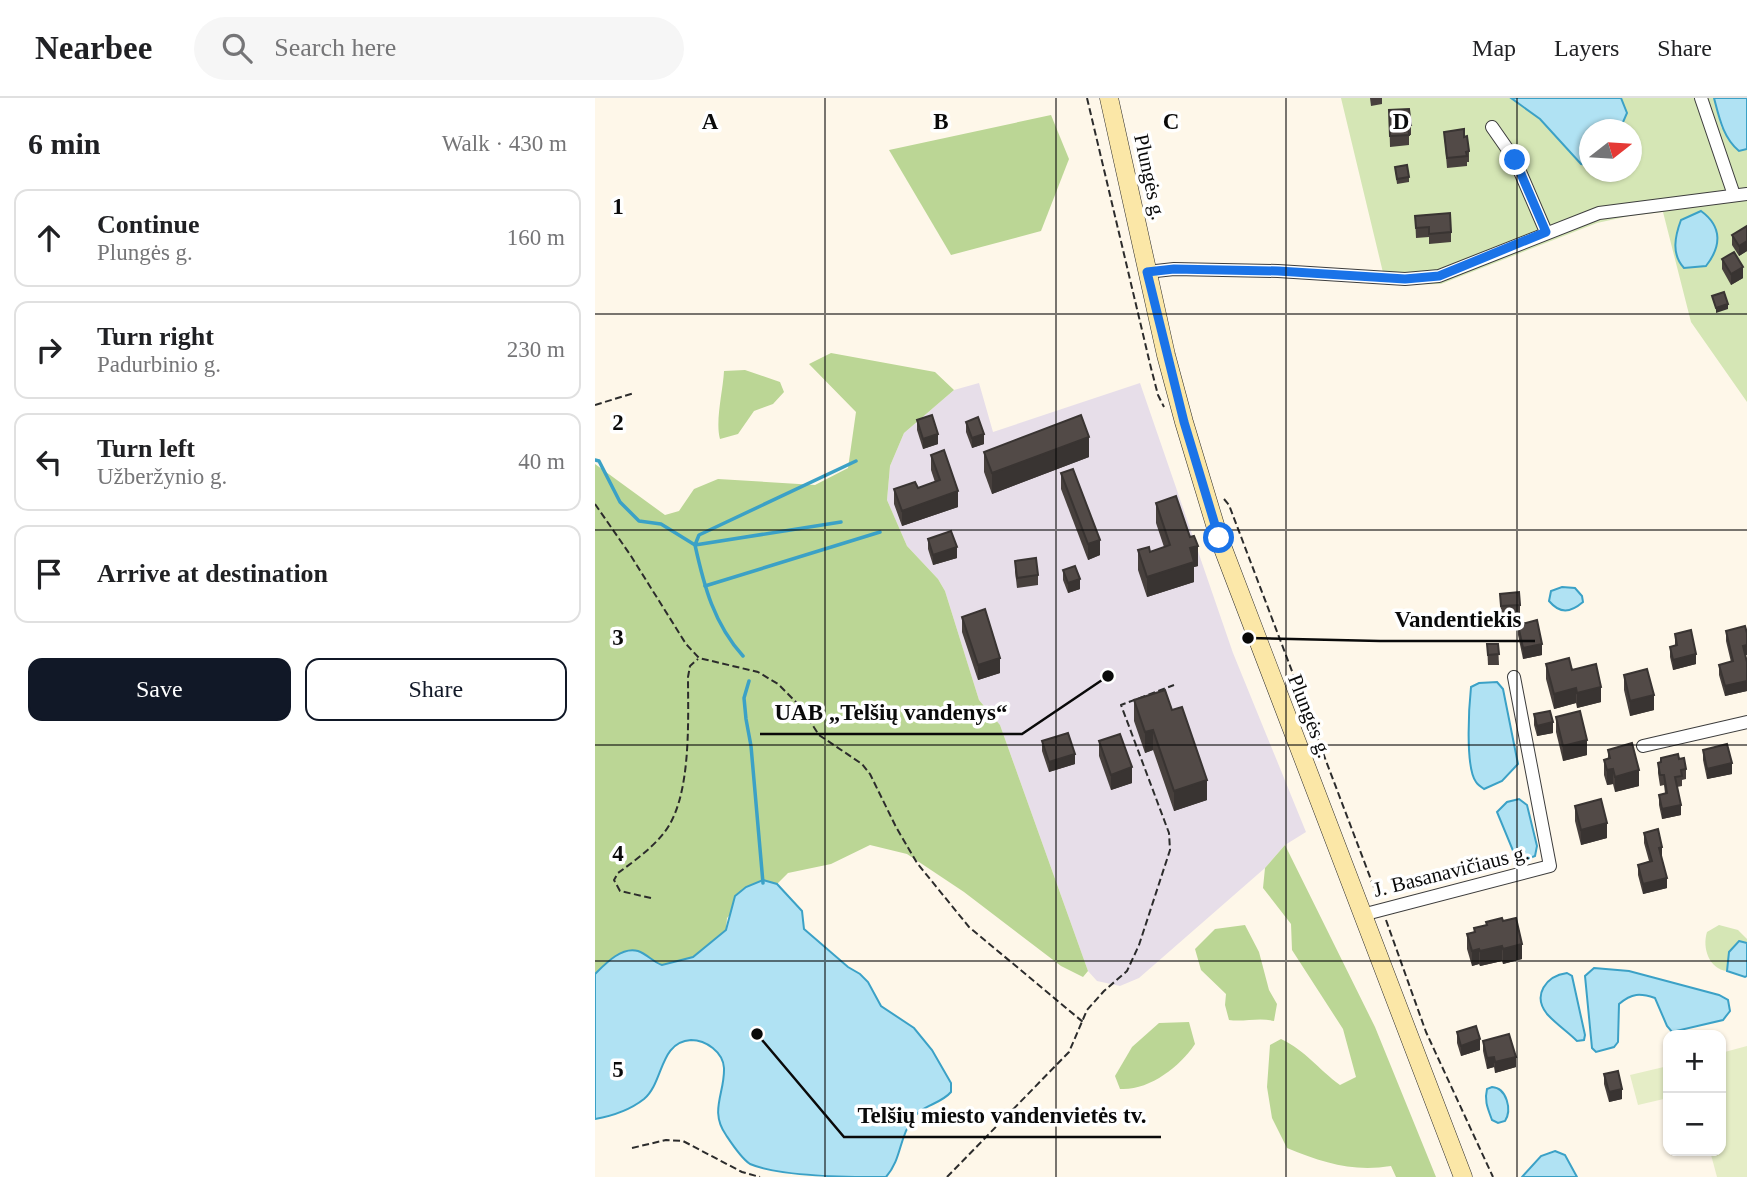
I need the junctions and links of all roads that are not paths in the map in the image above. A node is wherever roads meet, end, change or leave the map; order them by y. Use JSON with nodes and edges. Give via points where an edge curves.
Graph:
{"nodes":[{"id":1,"x":1109,"y":98,"type":"edge"},
{"id":2,"x":1700,"y":98,"type":"edge"},
{"id":3,"x":1492,"y":127,"type":"dead end"},
{"id":4,"x":1741,"y":195,"type":"edge"},
{"id":5,"x":1546,"y":232,"type":"junction"},
{"id":6,"x":1147,"y":272,"type":"junction"},
{"id":7,"x":1514,"y":677,"type":"dead end"},
{"id":8,"x":1747,"y":722,"type":"edge"},
{"id":9,"x":1643,"y":746,"type":"dead end"},
{"id":10,"x":1362,"y":915,"type":"junction"},
{"id":11,"x":1463,"y":1177,"type":"edge"}],
"edges":[{"from":1,"to":6,"type":"main road","name":"Plungės g."},
{"from":2,"to":4,"type":"street"},
{"from":3,"to":5,"type":"street","via":[[1515,160]]},
{"from":4,"to":5,"type":"street","via":[[1598,213]]},
{"from":5,"to":6,"type":"street","via":[[1439,276]]},
{"from":6,"to":10,"type":"main road","name":"Plungės g.","via":[[1184,422],[1239,595]]},
{"from":7,"to":10,"type":"street","name":"J. Basanavičiaus g.","via":[[1550,866]]},
{"from":8,"to":9,"type":"street"},
{"from":10,"to":11,"type":"main road","name":"Plungės g."}]}
